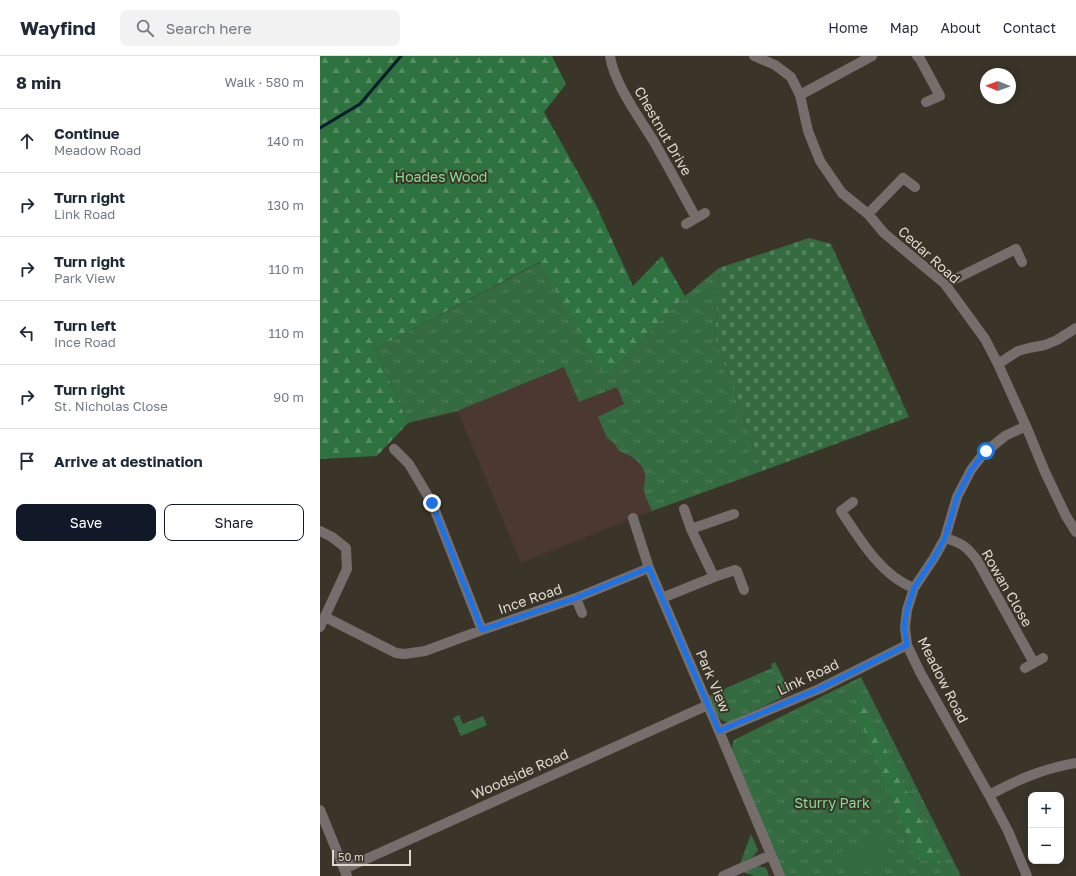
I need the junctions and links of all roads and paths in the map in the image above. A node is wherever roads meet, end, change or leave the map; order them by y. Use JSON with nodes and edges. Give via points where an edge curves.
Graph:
{"nodes":[{"id":1,"x":610,"y":56,"type":"edge"},
{"id":2,"x":754,"y":56,"type":"edge"},
{"id":3,"x":872,"y":56,"type":"edge"},
{"id":4,"x":917,"y":56,"type":"edge"},
{"id":5,"x":778,"y":60,"type":"edge"},
{"id":6,"x":800,"y":96,"type":"junction"},
{"id":7,"x":926,"y":102,"type":"dead end"},
{"id":8,"x":915,"y":187,"type":"dead end"},
{"id":9,"x":868,"y":214,"type":"junction"},
{"id":10,"x":686,"y":224,"type":"dead end"},
{"id":11,"x":1022,"y":262,"type":"dead end"},
{"id":12,"x":945,"y":284,"type":"junction"},
{"id":13,"x":1076,"y":328,"type":"edge"},
{"id":14,"x":998,"y":364,"type":"junction"},
{"id":15,"x":1026,"y":426,"type":"junction"},
{"id":16,"x":394,"y":449,"type":"dead end"},
{"id":17,"x":853,"y":502,"type":"dead end"},
{"id":18,"x":684,"y":509,"type":"dead end"},
{"id":19,"x":734,"y":514,"type":"dead end"},
{"id":20,"x":633,"y":518,"type":"dead end"},
{"id":21,"x":691,"y":529,"type":"junction"},
{"id":22,"x":320,"y":531,"type":"edge"},
{"id":23,"x":1076,"y":532,"type":"edge"},
{"id":24,"x":945,"y":538,"type":"junction"},
{"id":25,"x":649,"y":568,"type":"junction"},
{"id":26,"x":714,"y":577,"type":"junction"},
{"id":27,"x":914,"y":588,"type":"junction"},
{"id":28,"x":744,"y":590,"type":"dead end"},
{"id":29,"x":576,"y":598,"type":"junction"},
{"id":30,"x":662,"y":598,"type":"junction"},
{"id":31,"x":582,"y":613,"type":"dead end"},
{"id":32,"x":325,"y":617,"type":"junction"},
{"id":33,"x":320,"y":627,"type":"edge"},
{"id":34,"x":482,"y":630,"type":"junction"},
{"id":35,"x":907,"y":645,"type":"junction"},
{"id":36,"x":1034,"y":663,"type":"dead end"},
{"id":37,"x":708,"y":705,"type":"junction"},
{"id":38,"x":719,"y":731,"type":"junction"},
{"id":39,"x":1076,"y":763,"type":"edge"},
{"id":40,"x":989,"y":795,"type":"junction"},
{"id":41,"x":320,"y":810,"type":"edge"},
{"id":42,"x":324,"y":828,"type":"edge"},
{"id":43,"x":771,"y":855,"type":"junction"},
{"id":44,"x":346,"y":872,"type":"edge"},
{"id":45,"x":723,"y":876,"type":"edge"},
{"id":46,"x":780,"y":876,"type":"edge"},
{"id":47,"x":1027,"y":876,"type":"edge"}],
"edges":[{"from":1,"to":10,"type":"street","name":"Chestnut Drive","via":[[611,65],[626,95],[700,215]]},
{"from":2,"to":5,"type":"street","name":"Cedar Road"},
{"from":3,"to":6,"type":"street"},
{"from":4,"to":7,"type":"street","via":[[940,96]]},
{"from":5,"to":6,"type":"street","name":"Cedar Road"},
{"from":6,"to":9,"type":"street","name":"Cedar Road","via":[[808,130],[820,161],[842,193]]},
{"from":8,"to":9,"type":"street","via":[[903,178]]},
{"from":9,"to":12,"type":"street","name":"Cedar Road","via":[[884,233]]},
{"from":11,"to":12,"type":"street","via":[[1016,249]]},
{"from":12,"to":14,"type":"street","name":"Cedar Road","via":[[986,339]]},
{"from":13,"to":14,"type":"street","via":[[1057,340],[1018,351]]},
{"from":14,"to":15,"type":"street","name":"Cedar Road"},
{"from":15,"to":23,"type":"street","name":"Cedar Road","via":[[1045,472]]},
{"from":15,"to":24,"type":"street","name":"Meadow Road","via":[[1005,436],[984,453],[971,470],[957,497]]},
{"from":16,"to":34,"type":"street","via":[[409,464],[432,503]]},
{"from":17,"to":27,"type":"street","via":[[841,511],[856,535],[894,577]]},
{"from":18,"to":21,"type":"street"},
{"from":19,"to":21,"type":"street"},
{"from":20,"to":25,"type":"street","name":"Park View"},
{"from":21,"to":26,"type":"street"},
{"from":22,"to":32,"type":"street","via":[[346,548],[347,569]]},
{"from":24,"to":27,"type":"street","name":"Meadow Road"},
{"from":24,"to":36,"type":"street","name":"Rowan Close","via":[[959,542],[977,560]]},
{"from":25,"to":29,"type":"street","name":"Ince Road"},
{"from":25,"to":30,"type":"street","name":"Park View"},
{"from":26,"to":28,"type":"street","via":[[735,570]]},
{"from":26,"to":30,"type":"street"},
{"from":27,"to":35,"type":"street","name":"Meadow Road","via":[[904,627]]},
{"from":29,"to":31,"type":"street","name":"Ince Road"},
{"from":29,"to":34,"type":"street","name":"Ince Road"},
{"from":30,"to":37,"type":"street","name":"Park View"},
{"from":32,"to":33,"type":"street"},
{"from":32,"to":34,"type":"street","name":"Ince Road","via":[[396,653],[405,654],[425,651]]},
{"from":35,"to":38,"type":"street","name":"Link Road","via":[[819,689]]},
{"from":35,"to":40,"type":"street","name":"Meadow Road"},
{"from":37,"to":38,"type":"street","name":"Park View"},
{"from":37,"to":44,"type":"street","name":"Woodside Road"},
{"from":38,"to":43,"type":"street","name":"Park View"},
{"from":39,"to":40,"type":"street","via":[[1034,773]]},
{"from":40,"to":47,"type":"street","name":"Meadow Road"},
{"from":41,"to":42,"type":"street"},
{"from":42,"to":44,"type":"street"},
{"from":43,"to":45,"type":"street"},
{"from":43,"to":46,"type":"street","name":"Park View"}]}
